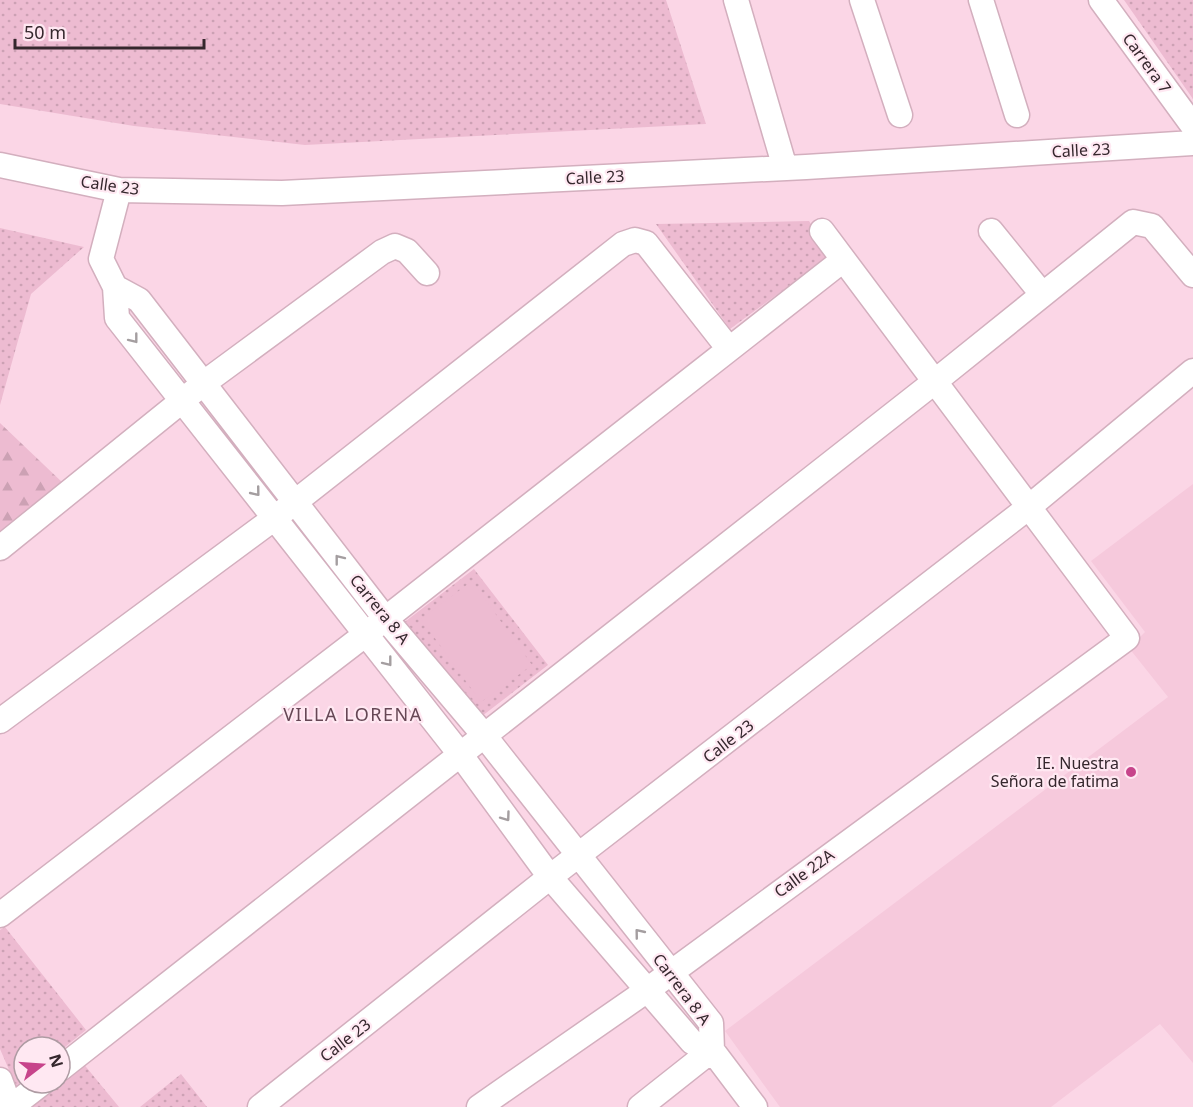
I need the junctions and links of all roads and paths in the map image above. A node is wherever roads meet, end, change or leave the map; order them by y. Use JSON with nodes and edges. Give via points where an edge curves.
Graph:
{"nodes":[{"id":1,"x":736,"y":0,"type":"edge"},
{"id":2,"x":862,"y":0,"type":"edge"},
{"id":3,"x":981,"y":0,"type":"edge"},
{"id":4,"x":1101,"y":0,"type":"edge"},
{"id":5,"x":900,"y":115,"type":"dead end"},
{"id":6,"x":1017,"y":115,"type":"dead end"},
{"id":7,"x":1193,"y":126,"type":"edge"},
{"id":8,"x":1193,"y":144,"type":"edge"},
{"id":9,"x":0,"y":165,"type":"edge"},
{"id":10,"x":785,"y":168,"type":"junction"},
{"id":11,"x":119,"y":190,"type":"junction"},
{"id":12,"x":822,"y":231,"type":"dead end"},
{"id":13,"x":991,"y":231,"type":"dead end"},
{"id":14,"x":843,"y":260,"type":"junction"},
{"id":15,"x":428,"y":273,"type":"dead end"},
{"id":16,"x":1193,"y":275,"type":"edge"},
{"id":17,"x":116,"y":287,"type":"junction"},
{"id":18,"x":1042,"y":294,"type":"junction"},
{"id":19,"x":729,"y":349,"type":"junction"},
{"id":20,"x":1193,"y":371,"type":"edge"},
{"id":21,"x":204,"y":383,"type":"junction"},
{"id":22,"x":933,"y":383,"type":"junction"},
{"id":23,"x":183,"y":402,"type":"junction"},
{"id":24,"x":295,"y":501,"type":"junction"},
{"id":25,"x":1029,"y":507,"type":"junction"},
{"id":26,"x":276,"y":517,"type":"junction"},
{"id":27,"x":0,"y":548,"type":"edge"},
{"id":28,"x":384,"y":617,"type":"junction"},
{"id":29,"x":366,"y":634,"type":"junction"},
{"id":30,"x":0,"y":721,"type":"edge"},
{"id":31,"x":483,"y":734,"type":"junction"},
{"id":32,"x":460,"y":754,"type":"junction"},
{"id":33,"x":578,"y":857,"type":"junction"},
{"id":34,"x":550,"y":877,"type":"junction"},
{"id":35,"x":0,"y":915,"type":"edge"},
{"id":36,"x":670,"y":971,"type":"junction"},
{"id":37,"x":646,"y":990,"type":"junction"},
{"id":38,"x":712,"y":1050,"type":"junction"},
{"id":39,"x":72,"y":1060,"type":"edge"},
{"id":40,"x":0,"y":1080,"type":"edge"},
{"id":41,"x":26,"y":1095,"type":"edge"},
{"id":42,"x":0,"y":1102,"type":"edge"},
{"id":43,"x":10,"y":1107,"type":"edge"},
{"id":44,"x":260,"y":1107,"type":"edge"},
{"id":45,"x":479,"y":1107,"type":"edge"},
{"id":46,"x":640,"y":1107,"type":"edge"},
{"id":47,"x":755,"y":1107,"type":"edge"}],
"edges":[{"from":1,"to":10,"type":"street"},
{"from":2,"to":5,"type":"street"},
{"from":3,"to":6,"type":"street"},
{"from":4,"to":7,"type":"street","name":"Carrera 7"},
{"from":8,"to":10,"type":"street","name":"Calle 23"},
{"from":9,"to":11,"type":"street","name":"Calle 23"},
{"from":10,"to":11,"type":"street","name":"Calle 23","via":[[282,193]]},
{"from":11,"to":17,"type":"street","name":"Carrera 8 A","via":[[101,259]]},
{"from":12,"to":14,"type":"street"},
{"from":13,"to":18,"type":"street"},
{"from":14,"to":19,"type":"street"},
{"from":14,"to":22,"type":"street"},
{"from":15,"to":21,"type":"street","via":[[407,251],[395,246],[382,252]]},
{"from":16,"to":18,"type":"street","via":[[1152,226],[1133,222]]},
{"from":17,"to":21,"type":"street","name":"Carrera 8 A","via":[[140,300]]},
{"from":17,"to":23,"type":"street","name":"Carrera 8 A","one_way":true,"via":[[117,318]]},
{"from":18,"to":22,"type":"street"},
{"from":19,"to":24,"type":"street","via":[[646,243],[635,240],[623,244]]},
{"from":19,"to":28,"type":"street"},
{"from":20,"to":25,"type":"street","name":"Calle 23"},
{"from":21,"to":23,"type":"street"},
{"from":21,"to":24,"type":"street","name":"Carrera 8 A"},
{"from":22,"to":25,"type":"street"},
{"from":22,"to":31,"type":"street"},
{"from":23,"to":26,"type":"street","name":"Carrera 8 A","one_way":true},
{"from":23,"to":27,"type":"street"},
{"from":24,"to":26,"type":"street"},
{"from":28,"to":24,"type":"street","name":"Carrera 8 A","one_way":true},
{"from":25,"to":33,"type":"street","name":"Calle 23"},
{"from":25,"to":36,"type":"street","name":"Calle 22A","via":[[1127,638]]},
{"from":26,"to":29,"type":"street","name":"Carrera 8 A"},
{"from":26,"to":30,"type":"street"},
{"from":28,"to":29,"type":"street"},
{"from":28,"to":31,"type":"street","name":"Carrera 8 A"},
{"from":29,"to":32,"type":"street","name":"Carrera 8 A","one_way":true},
{"from":29,"to":35,"type":"street"},
{"from":31,"to":32,"type":"street"},
{"from":31,"to":33,"type":"street","name":"Carrera 8 A"},
{"from":32,"to":34,"type":"street","name":"Carrera 8 A","one_way":true},
{"from":32,"to":39,"type":"street"},
{"from":33,"to":34,"type":"street","name":"Calle 23"},
{"from":36,"to":33,"type":"street","name":"Carrera 8 A","one_way":true},
{"from":34,"to":37,"type":"street","name":"Carrera 8 A"},
{"from":34,"to":44,"type":"street","name":"Calle 23"},
{"from":36,"to":37,"type":"street","name":"Calle 22A"},
{"from":36,"to":38,"type":"street","name":"Carrera 8 A","via":[[711,1023]]},
{"from":37,"to":38,"type":"street","name":"Carrera 8 A","via":[[692,1042]]},
{"from":37,"to":45,"type":"street","name":"Calle 22A"},
{"from":38,"to":46,"type":"street"},
{"from":38,"to":47,"type":"street"},
{"from":40,"to":43,"type":"street"},
{"from":41,"to":43,"type":"street"},
{"from":42,"to":43,"type":"street"}]}
